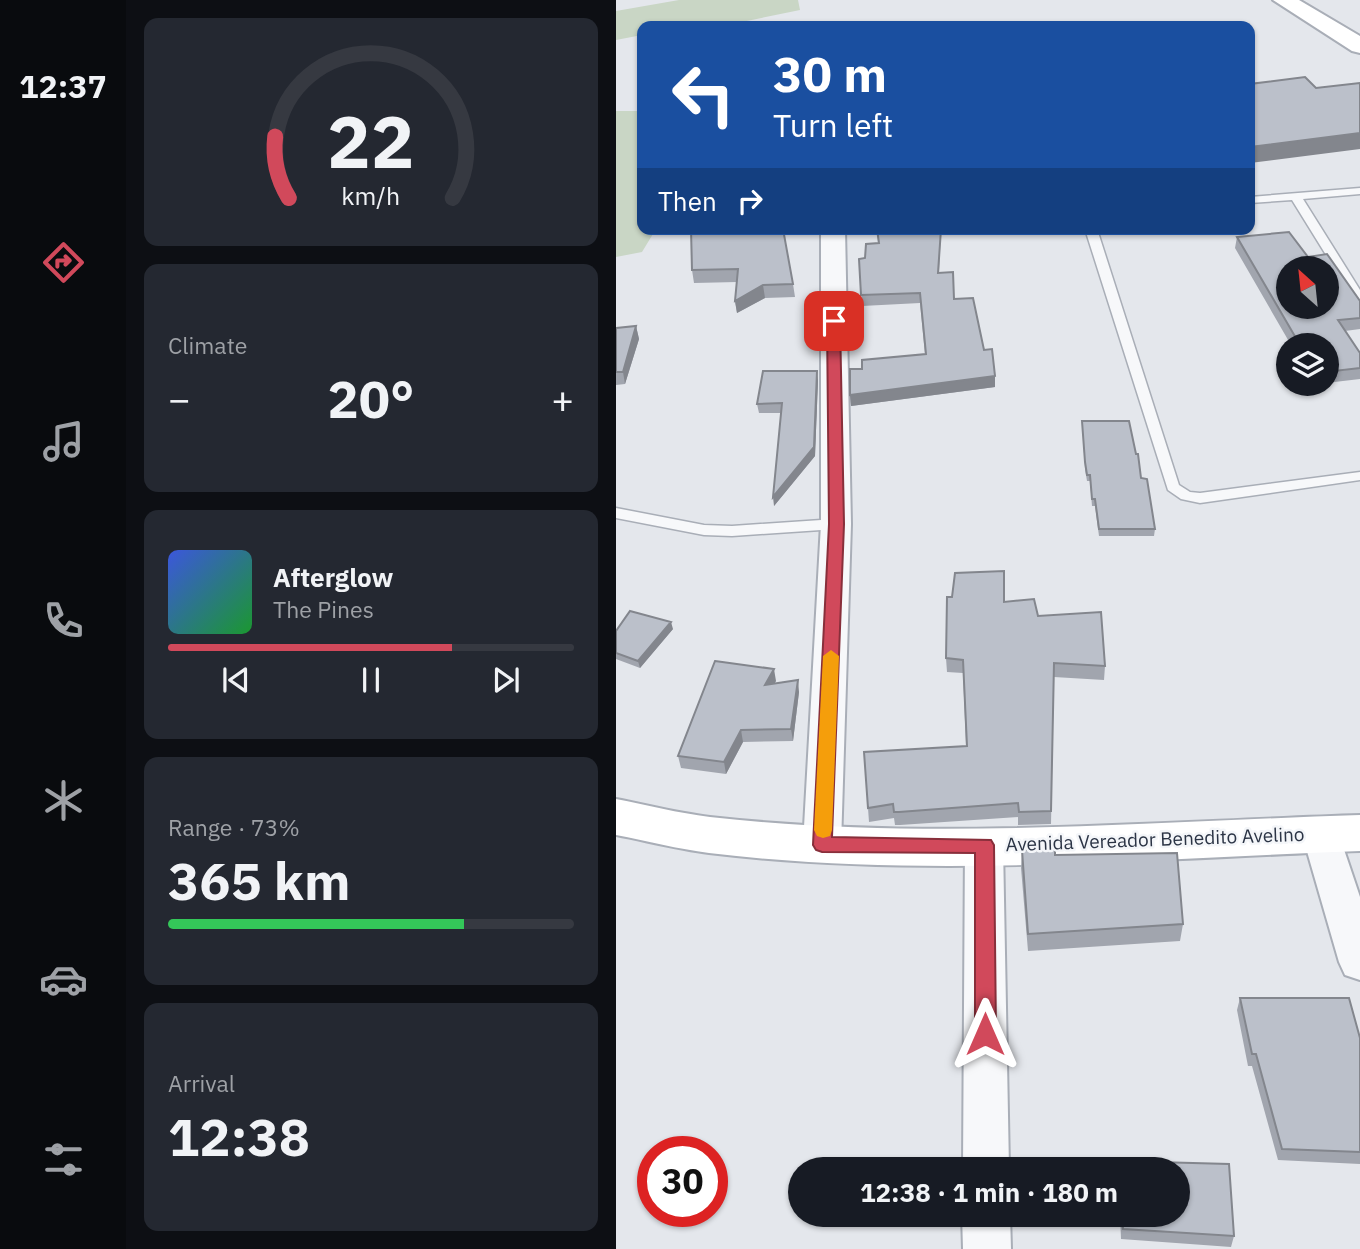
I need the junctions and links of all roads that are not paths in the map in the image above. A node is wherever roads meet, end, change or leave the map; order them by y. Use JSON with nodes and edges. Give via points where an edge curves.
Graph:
{"nodes":[{"id":1,"x":1284,"y":0,"type":"edge"},
{"id":2,"x":1360,"y":46,"type":"edge"},
{"id":3,"x":1360,"y":191,"type":"edge"},
{"id":4,"x":1296,"y":197,"type":"junction"},
{"id":5,"x":1255,"y":200,"type":"edge"},
{"id":6,"x":833,"y":235,"type":"edge"},
{"id":7,"x":1092,"y":235,"type":"edge"},
{"id":8,"x":1360,"y":300,"type":"edge"},
{"id":9,"x":1360,"y":476,"type":"edge"},
{"id":10,"x":616,"y":513,"type":"edge"},
{"id":11,"x":836,"y":524,"type":"junction"},
{"id":12,"x":616,"y":817,"type":"edge"},
{"id":13,"x":1341,"y":833,"type":"edge"},
{"id":14,"x":822,"y":845,"type":"junction"},
{"id":15,"x":984,"y":845,"type":"junction"},
{"id":16,"x":1360,"y":962,"type":"edge"},
{"id":17,"x":986,"y":1157,"type":"edge"},
{"id":18,"x":986,"y":1227,"type":"edge"},
{"id":19,"x":987,"y":1249,"type":"edge"}],
"edges":[{"from":1,"to":2,"type":"main road"},
{"from":3,"to":4,"type":"lane"},
{"from":4,"to":5,"type":"lane"},
{"from":4,"to":8,"type":"lane"},
{"from":6,"to":11,"type":"street"},
{"from":7,"to":9,"type":"lane","via":[[1173,487],[1200,498]]},
{"from":10,"to":11,"type":"lane","via":[[704,530]]},
{"from":11,"to":14,"type":"street"},
{"from":12,"to":14,"type":"main road","name":"Avenida Vereador Benedito Avelino","via":[[707,835]]},
{"from":13,"to":15,"type":"main road","name":"Avenida Vereador Benedito Avelino"},
{"from":13,"to":16,"type":"street"},
{"from":14,"to":15,"type":"main road","name":"Avenida Vereador Benedito Avelino"},
{"from":15,"to":17,"type":"street"},
{"from":18,"to":19,"type":"street"}]}
